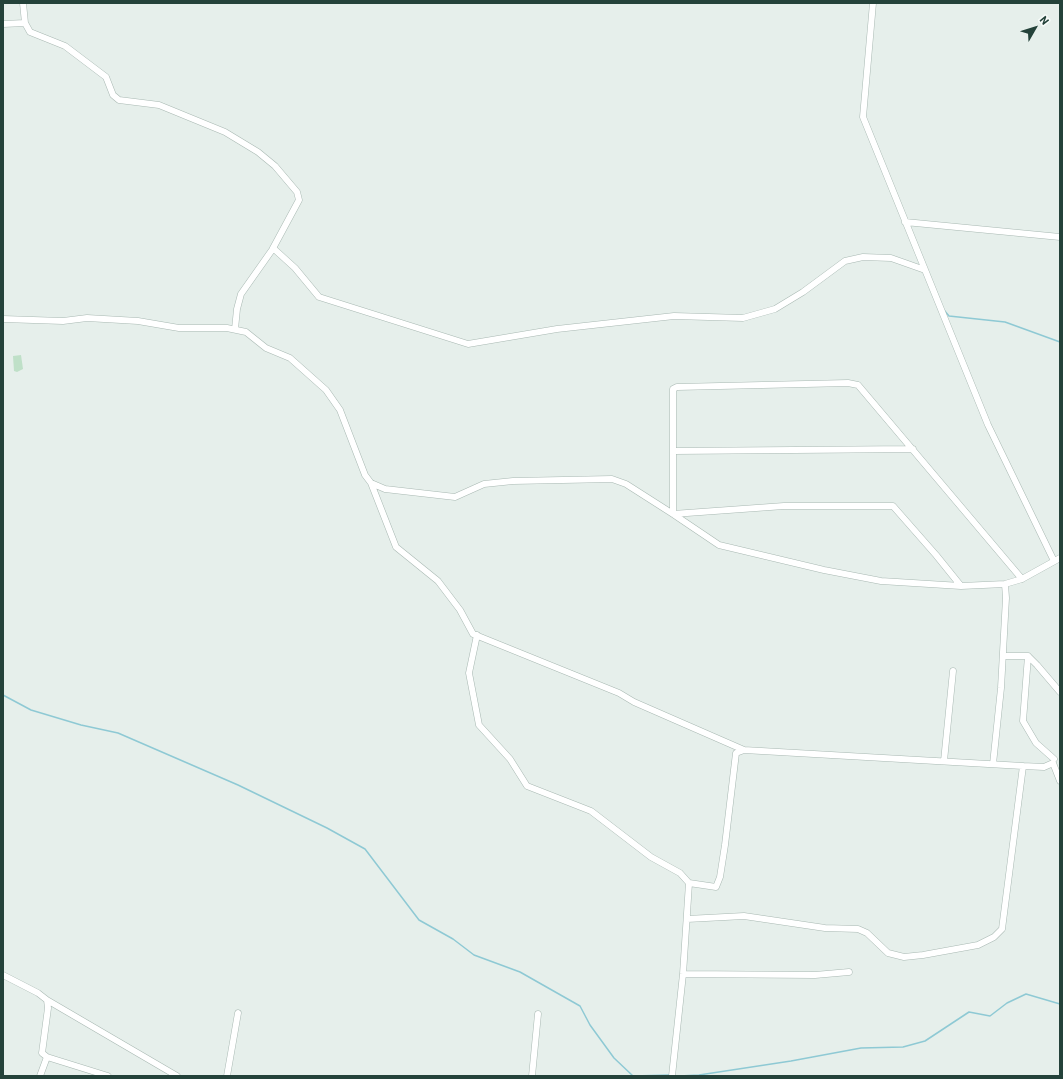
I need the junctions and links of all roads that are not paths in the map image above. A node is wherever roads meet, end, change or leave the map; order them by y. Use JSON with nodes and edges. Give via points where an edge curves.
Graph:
{"nodes":[{"id":1,"x":23,"y":3,"type":"edge"},
{"id":2,"x":873,"y":3,"type":"edge"},
{"id":3,"x":25,"y":23,"type":"junction"},
{"id":4,"x":3,"y":24,"type":"edge"},
{"id":5,"x":905,"y":222,"type":"junction"},
{"id":6,"x":1060,"y":238,"type":"edge"},
{"id":7,"x":273,"y":248,"type":"junction"},
{"id":8,"x":925,"y":270,"type":"junction"},
{"id":9,"x":3,"y":320,"type":"edge"},
{"id":10,"x":235,"y":330,"type":"junction"},
{"id":11,"x":912,"y":449,"type":"junction"},
{"id":12,"x":674,"y":451,"type":"junction"},
{"id":13,"x":371,"y":483,"type":"junction"},
{"id":14,"x":673,"y":514,"type":"junction"},
{"id":15,"x":1060,"y":558,"type":"edge"},
{"id":16,"x":1054,"y":562,"type":"junction"},
{"id":17,"x":1022,"y":579,"type":"junction"},
{"id":18,"x":1005,"y":584,"type":"junction"},
{"id":19,"x":961,"y":586,"type":"junction"},
{"id":20,"x":477,"y":635,"type":"junction"},
{"id":21,"x":1003,"y":656,"type":"junction"},
{"id":22,"x":1028,"y":656,"type":"junction"},
{"id":23,"x":953,"y":671,"type":"dead end"},
{"id":24,"x":1060,"y":692,"type":"edge"},
{"id":25,"x":744,"y":750,"type":"junction"},
{"id":26,"x":1060,"y":754,"type":"edge"},
{"id":27,"x":944,"y":761,"type":"junction"},
{"id":28,"x":1053,"y":761,"type":"junction"},
{"id":29,"x":993,"y":764,"type":"junction"},
{"id":30,"x":1023,"y":766,"type":"junction"},
{"id":31,"x":1060,"y":781,"type":"edge"},
{"id":32,"x":689,"y":883,"type":"junction"},
{"id":33,"x":687,"y":919,"type":"junction"},
{"id":34,"x":849,"y":972,"type":"dead end"},
{"id":35,"x":683,"y":974,"type":"junction"},
{"id":36,"x":3,"y":975,"type":"edge"},
{"id":37,"x":47,"y":1000,"type":"junction"},
{"id":38,"x":238,"y":1013,"type":"dead end"},
{"id":39,"x":538,"y":1014,"type":"dead end"},
{"id":40,"x":47,"y":1057,"type":"junction"},
{"id":41,"x":40,"y":1076,"type":"edge"},
{"id":42,"x":108,"y":1076,"type":"edge"},
{"id":43,"x":177,"y":1076,"type":"edge"},
{"id":44,"x":227,"y":1076,"type":"edge"},
{"id":45,"x":532,"y":1076,"type":"edge"},
{"id":46,"x":672,"y":1076,"type":"edge"}],
"edges":[{"from":1,"to":3,"type":"street"},
{"from":2,"to":5,"type":"street","via":[[862,117]]},
{"from":3,"to":4,"type":"street"},
{"from":3,"to":7,"type":"street","via":[[30,32],[65,46],[106,77],[113,95],[119,100],[159,105],[225,132],[258,152],[275,166],[297,192],[299,200]]},
{"from":5,"to":6,"type":"street"},
{"from":5,"to":8,"type":"street"},
{"from":7,"to":8,"type":"street","via":[[295,268],[319,297],[468,344],[556,329],[674,316],[743,318],[775,309],[845,261],[863,257],[891,258]]},
{"from":7,"to":10,"type":"street","via":[[241,294]]},
{"from":8,"to":16,"type":"street","via":[[988,425]]},
{"from":9,"to":10,"type":"street","via":[[63,321],[87,318],[179,328]]},
{"from":10,"to":13,"type":"street","via":[[246,332],[266,348],[290,358],[326,390],[340,410],[364,475]]},
{"from":11,"to":12,"type":"street"},
{"from":11,"to":12,"type":"street","via":[[858,385],[848,383],[674,388]]},
{"from":11,"to":17,"type":"street"},
{"from":12,"to":14,"type":"street"},
{"from":13,"to":14,"type":"street","via":[[385,489],[455,497],[484,484],[612,478]]},
{"from":13,"to":20,"type":"street","via":[[396,547],[438,580],[460,610],[473,634]]},
{"from":14,"to":19,"type":"street","via":[[719,545],[881,581]]},
{"from":14,"to":19,"type":"street","via":[[784,506],[893,506]]},
{"from":15,"to":16,"type":"street"},
{"from":16,"to":17,"type":"street"},
{"from":17,"to":18,"type":"street"},
{"from":18,"to":19,"type":"street"},
{"from":18,"to":21,"type":"street"},
{"from":20,"to":25,"type":"street","via":[[619,693]]},
{"from":20,"to":32,"type":"street","via":[[469,673],[479,725],[510,759],[527,786],[591,811],[651,857],[680,872]]},
{"from":21,"to":22,"type":"street"},
{"from":21,"to":29,"type":"street"},
{"from":22,"to":24,"type":"street"},
{"from":22,"to":28,"type":"street","via":[[1023,721],[1036,743]]},
{"from":23,"to":27,"type":"street"},
{"from":25,"to":27,"type":"street"},
{"from":25,"to":32,"type":"street","via":[[736,753],[725,845],[716,887]]},
{"from":26,"to":28,"type":"street"},
{"from":27,"to":29,"type":"street"},
{"from":28,"to":30,"type":"street","via":[[1044,767]]},
{"from":28,"to":31,"type":"street"},
{"from":29,"to":30,"type":"street"},
{"from":30,"to":33,"type":"street","via":[[1002,929],[994,937],[978,945],[904,957],[888,953],[858,928],[825,928],[744,916]]},
{"from":32,"to":33,"type":"street"},
{"from":33,"to":35,"type":"street"},
{"from":34,"to":35,"type":"street","via":[[815,975]]},
{"from":35,"to":46,"type":"street"},
{"from":36,"to":37,"type":"street","via":[[38,992]]},
{"from":37,"to":40,"type":"street","via":[[42,1053]]},
{"from":37,"to":43,"type":"street"},
{"from":38,"to":44,"type":"street"},
{"from":39,"to":45,"type":"street"},
{"from":40,"to":41,"type":"street"},
{"from":40,"to":42,"type":"street"}]}
